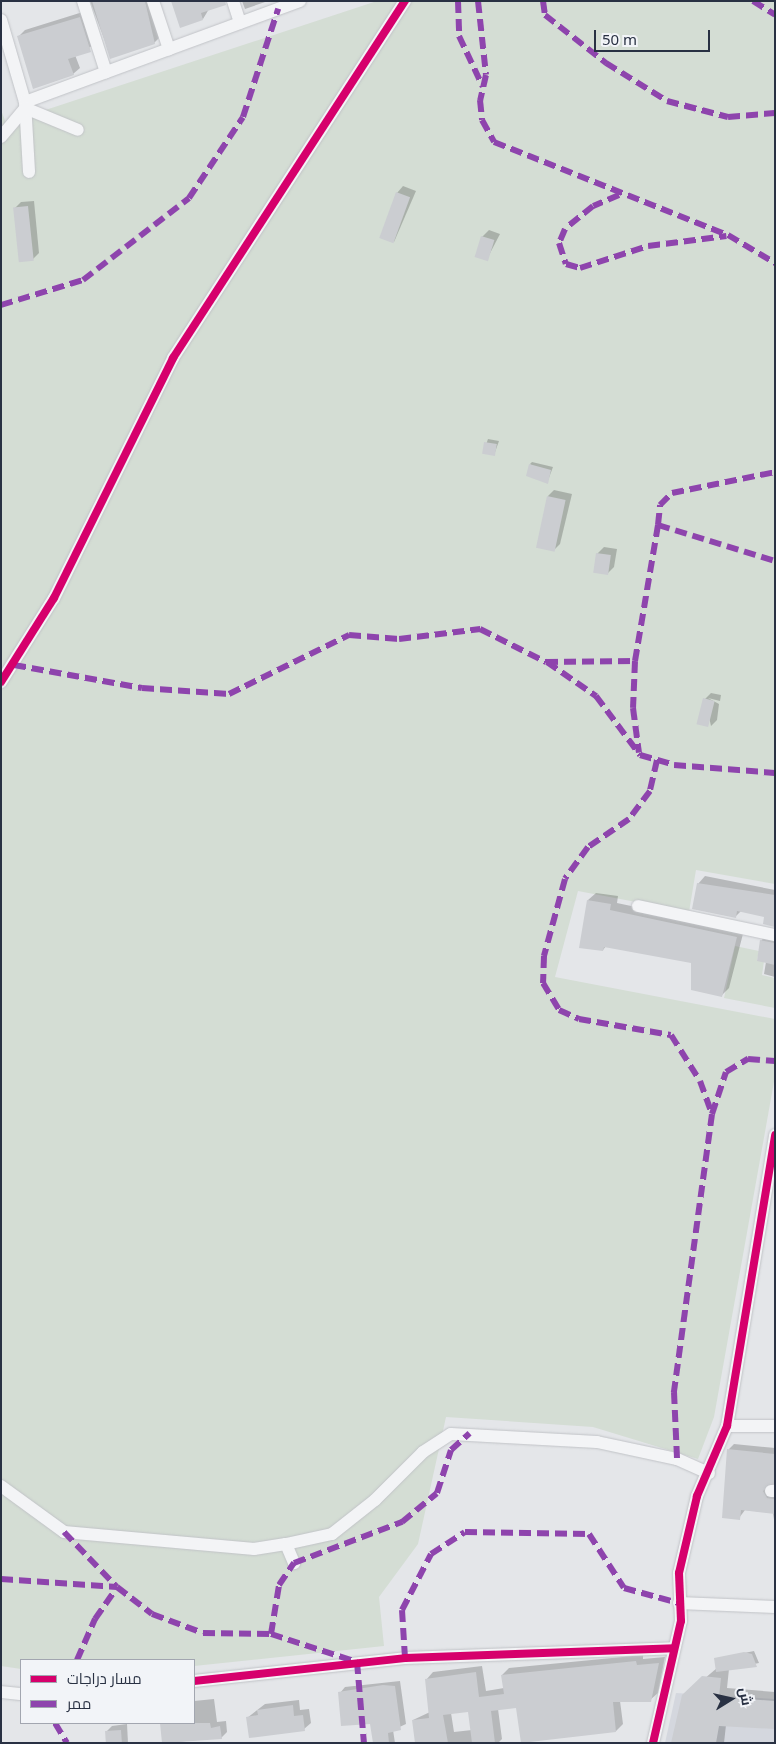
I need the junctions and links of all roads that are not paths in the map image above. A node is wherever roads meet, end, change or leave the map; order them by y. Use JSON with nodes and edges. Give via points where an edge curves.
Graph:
{"nodes":[{"id":1,"x":83,"y":1,"type":"edge"},
{"id":2,"x":153,"y":1,"type":"edge"},
{"id":3,"x":232,"y":1,"type":"edge"},
{"id":4,"x":300,"y":1,"type":"edge"},
{"id":5,"x":405,"y":1,"type":"edge"},
{"id":6,"x":1,"y":20,"type":"edge"},
{"id":7,"x":240,"y":23,"type":"junction"},
{"id":8,"x":169,"y":49,"type":"junction"},
{"id":9,"x":106,"y":72,"type":"junction"},
{"id":10,"x":25,"y":105,"type":"junction"},
{"id":11,"x":78,"y":130,"type":"dead end"},
{"id":12,"x":1,"y":137,"type":"edge"},
{"id":13,"x":29,"y":172,"type":"dead end"},
{"id":14,"x":1,"y":682,"type":"edge"},
{"id":15,"x":638,"y":906,"type":"dead end"},
{"id":16,"x":775,"y":935,"type":"edge"},
{"id":17,"x":775,"y":1136,"type":"edge"},
{"id":18,"x":726,"y":1426,"type":"junction"},
{"id":19,"x":775,"y":1426,"type":"edge"},
{"id":20,"x":709,"y":1473,"type":"junction"},
{"id":21,"x":1,"y":1486,"type":"edge"},
{"id":22,"x":286,"y":1544,"type":"junction"},
{"id":23,"x":294,"y":1563,"type":"dead end"},
{"id":24,"x":679,"y":1603,"type":"junction"},
{"id":25,"x":775,"y":1607,"type":"edge"},
{"id":26,"x":674,"y":1648,"type":"junction"},
{"id":27,"x":195,"y":1680,"type":"edge"},
{"id":28,"x":1,"y":1692,"type":"edge"},
{"id":29,"x":20,"y":1694,"type":"edge"},
{"id":30,"x":653,"y":1743,"type":"edge"}],
"edges":[{"from":1,"to":9,"type":"street"},
{"from":2,"to":8,"type":"street"},
{"from":3,"to":7,"type":"street"},
{"from":4,"to":7,"type":"street"},
{"from":5,"to":14,"type":"street","via":[[173,358],[54,598]]},
{"from":6,"to":10,"type":"street"},
{"from":7,"to":8,"type":"street"},
{"from":8,"to":9,"type":"street"},
{"from":9,"to":10,"type":"street"},
{"from":10,"to":11,"type":"street"},
{"from":10,"to":12,"type":"street"},
{"from":10,"to":13,"type":"street"},
{"from":15,"to":16,"type":"street"},
{"from":17,"to":18,"type":"street"},
{"from":18,"to":19,"type":"street"},
{"from":18,"to":20,"type":"street"},
{"from":20,"to":22,"type":"street","via":[[677,1459],[597,1442],[451,1434],[423,1452],[375,1500],[332,1534]]},
{"from":20,"to":24,"type":"street","via":[[693,1515],[679,1573]]},
{"from":21,"to":22,"type":"street","via":[[64,1532],[254,1549]]},
{"from":22,"to":23,"type":"street"},
{"from":24,"to":25,"type":"street"},
{"from":24,"to":26,"type":"street","via":[[681,1621]]},
{"from":26,"to":27,"type":"street","via":[[405,1658]]},
{"from":26,"to":30,"type":"street"},
{"from":28,"to":29,"type":"street"}]}
